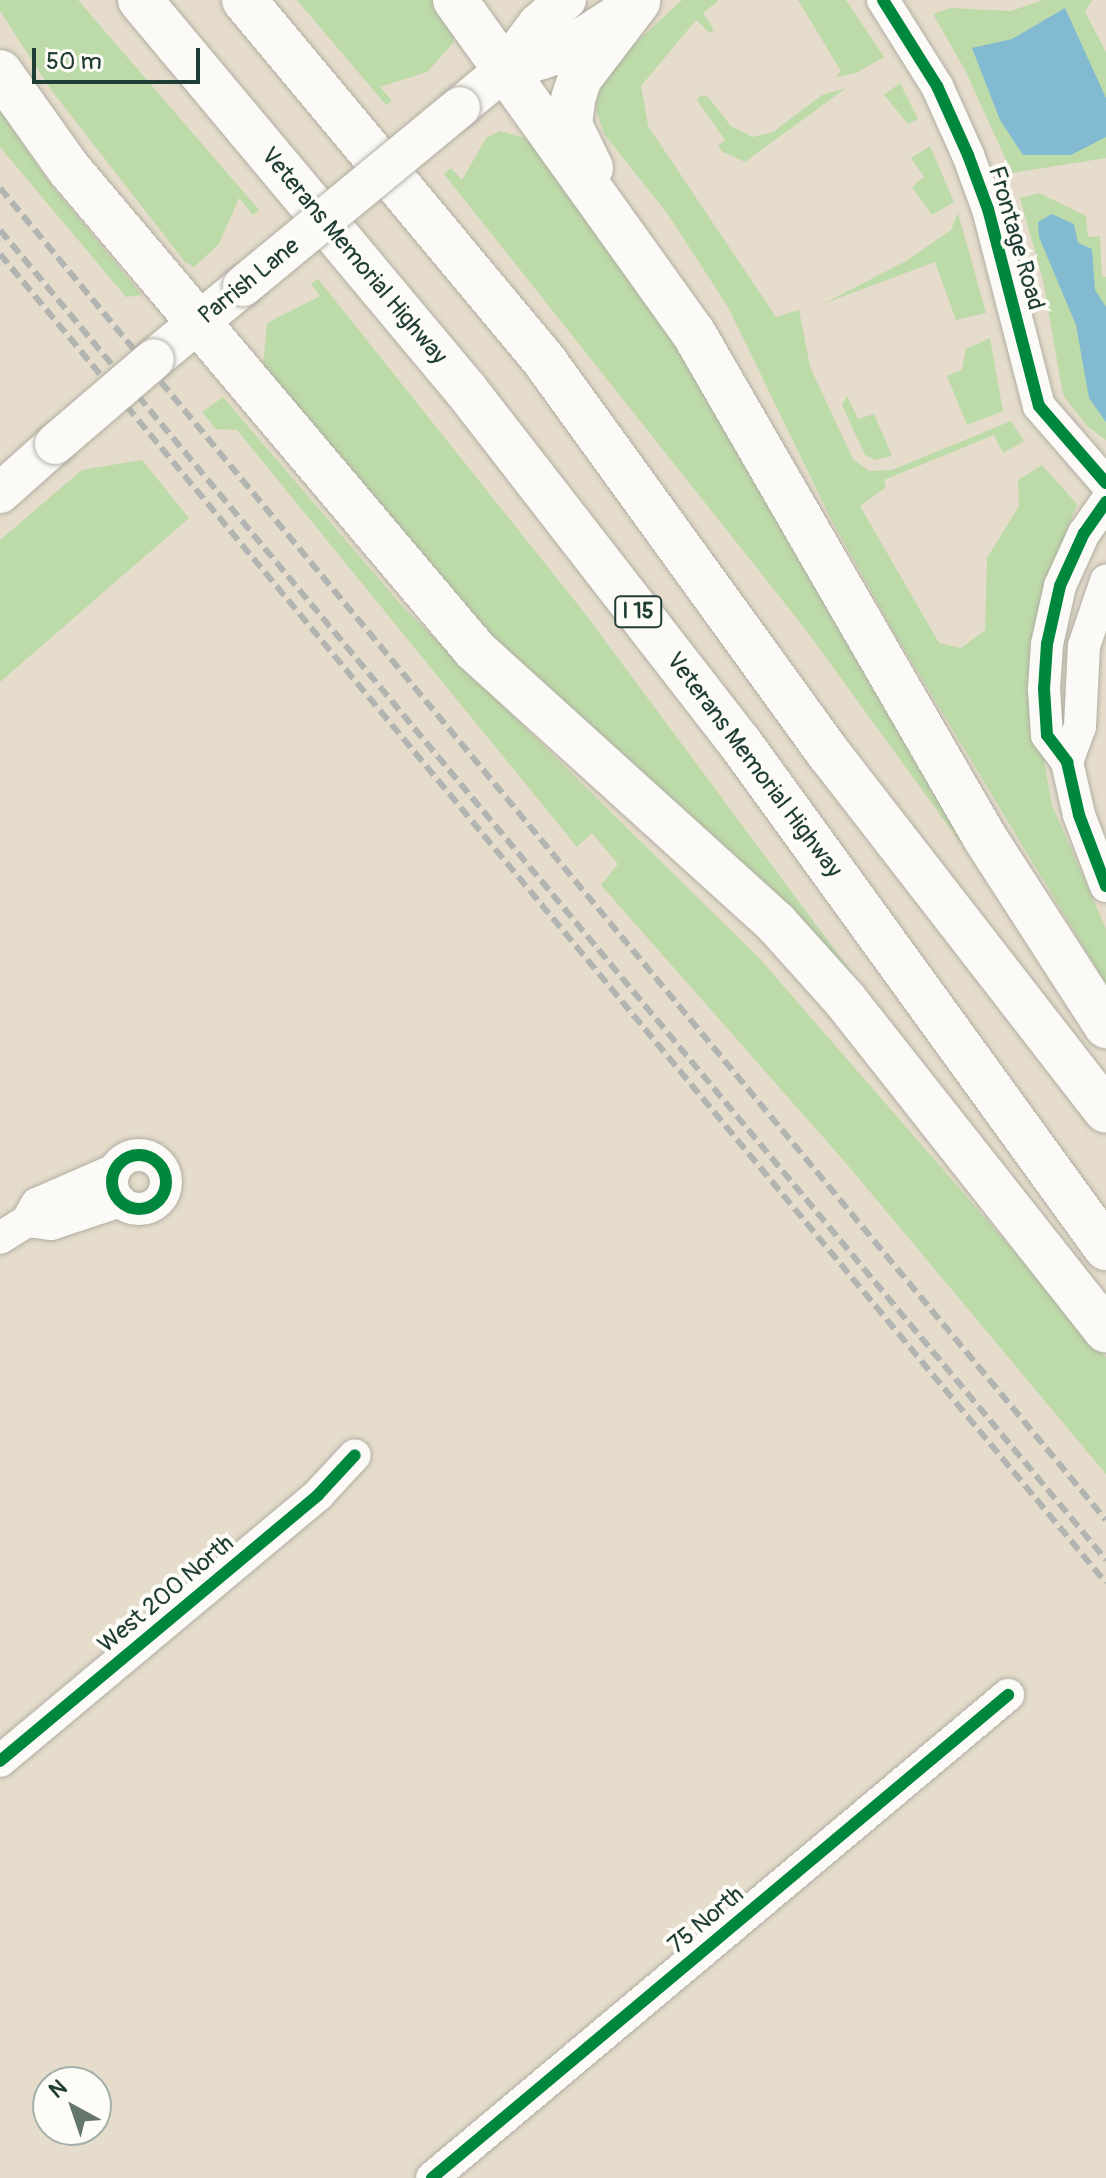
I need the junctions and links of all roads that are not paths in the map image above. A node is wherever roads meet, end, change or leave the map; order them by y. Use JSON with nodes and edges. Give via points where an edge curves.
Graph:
{"nodes":[{"id":1,"x":140,"y":0,"type":"edge"},
{"id":2,"x":244,"y":0,"type":"edge"},
{"id":3,"x":455,"y":0,"type":"edge"},
{"id":4,"x":566,"y":0,"type":"edge"},
{"id":5,"x":883,"y":0,"type":"edge"},
{"id":6,"x":639,"y":1,"type":"edge"},
{"id":7,"x":0,"y":72,"type":"edge"},
{"id":8,"x":502,"y":72,"type":"junction"},
{"id":9,"x":198,"y":323,"type":"junction"},
{"id":10,"x":740,"y":412,"type":"junction"},
{"id":11,"x":1106,"y":483,"type":"edge"},
{"id":12,"x":0,"y":493,"type":"edge"},
{"id":13,"x":1106,"y":502,"type":"edge"},
{"id":14,"x":1106,"y":581,"type":"edge"},
{"id":15,"x":1067,"y":762,"type":"junction"},
{"id":16,"x":1106,"y":886,"type":"edge"},
{"id":17,"x":1106,"y":1026,"type":"edge"},
{"id":18,"x":1106,"y":1111,"type":"edge"},
{"id":19,"x":117,"y":1186,"type":"dead end"},
{"id":20,"x":0,"y":1238,"type":"edge"},
{"id":21,"x":1106,"y":1248,"type":"edge"},
{"id":22,"x":1106,"y":1330,"type":"edge"},
{"id":23,"x":355,"y":1455,"type":"dead end"},
{"id":24,"x":1008,"y":1695,"type":"dead end"},
{"id":25,"x":0,"y":1761,"type":"edge"},
{"id":26,"x":432,"y":2178,"type":"edge"}],
"edges":[{"from":1,"to":21,"type":"highway","name":"Veterans Memorial Highway","number":"I 15","via":[[466,390],[740,743]]},
{"from":2,"to":18,"type":"highway","via":[[546,363],[830,755]]},
{"from":3,"to":8,"type":"highway"},
{"from":4,"to":8,"type":"main road","name":"Parrish Lane","via":[[538,24]]},
{"from":5,"to":11,"type":"street","name":"Frontage Road","via":[[937,86],[973,168],[1039,406]]},
{"from":6,"to":8,"type":"main road","name":"Parrish Lane","via":[[557,54]]},
{"from":6,"to":10,"type":"highway","via":[[580,78],[570,125],[588,165],[670,266],[725,349]]},
{"from":7,"to":9,"type":"highway","via":[[69,169]]},
{"from":8,"to":9,"type":"main road","name":"Parrish Lane","bridge":true},
{"from":8,"to":10,"type":"highway","via":[[693,332]]},
{"from":9,"to":12,"type":"main road","name":"Parrish Lane","bridge":true},
{"from":9,"to":22,"type":"highway","via":[[475,650],[776,923],[845,1000]]},
{"from":10,"to":17,"type":"highway","via":[[985,838]]},
{"from":13,"to":15,"type":"street","via":[[1071,557],[1047,644],[1047,735]]},
{"from":14,"to":15,"type":"street","via":[[1084,646],[1080,727]]},
{"from":15,"to":16,"type":"street","via":[[1079,815]]},
{"from":19,"to":20,"type":"street","via":[[51,1224],[27,1221]]},
{"from":23,"to":25,"type":"street","name":"West 200 North","via":[[318,1495]]},
{"from":24,"to":26,"type":"street","name":"75 North"}]}
